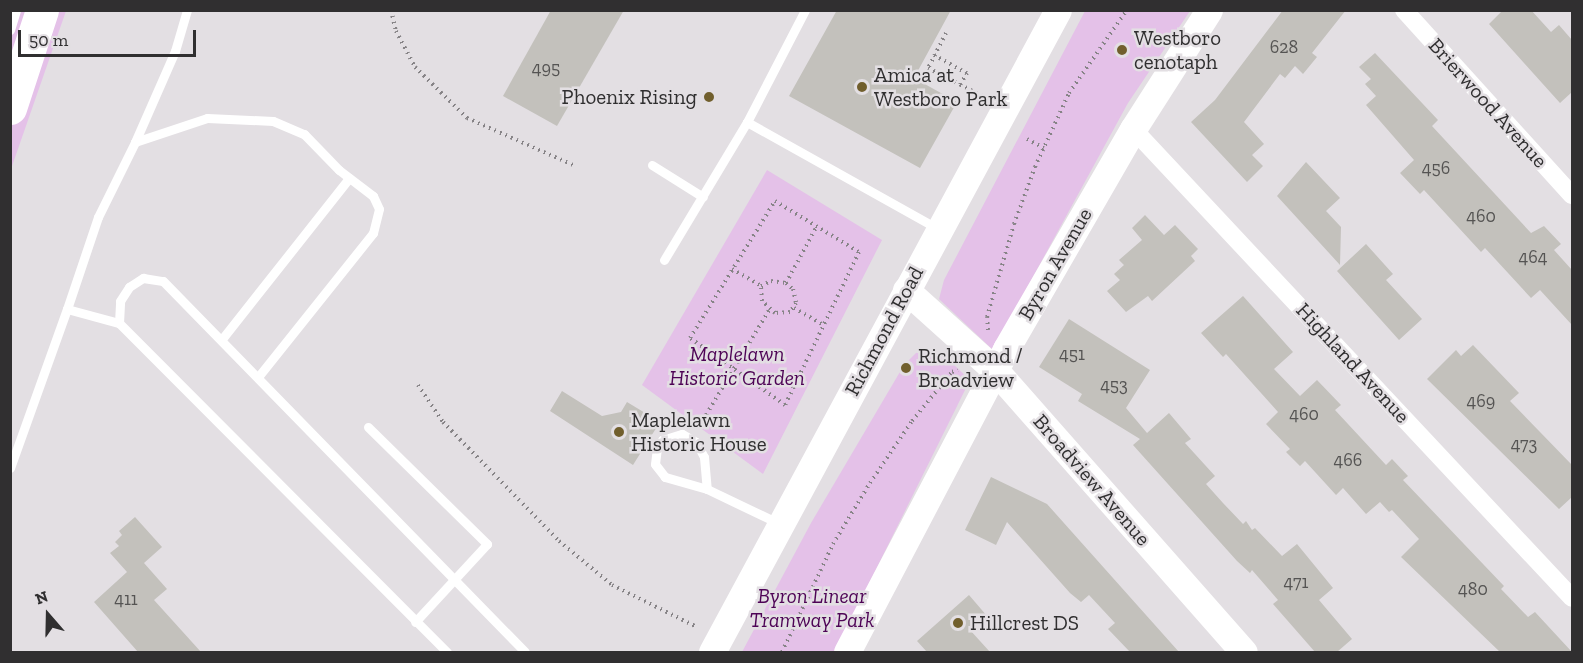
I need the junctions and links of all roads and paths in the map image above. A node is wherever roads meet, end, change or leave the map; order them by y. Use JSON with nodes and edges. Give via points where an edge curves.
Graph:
{"nodes":[{"id":1,"x":16,"y":10,"type":"edge"},
{"id":2,"x":42,"y":10,"type":"edge"},
{"id":3,"x":187,"y":10,"type":"edge"},
{"id":4,"x":392,"y":10,"type":"edge"},
{"id":5,"x":806,"y":10,"type":"edge"},
{"id":6,"x":1058,"y":10,"type":"edge"},
{"id":7,"x":1209,"y":10,"type":"edge"},
{"id":8,"x":1404,"y":10,"type":"edge"},
{"id":9,"x":10,"y":30,"type":"edge"},
{"id":10,"x":946,"y":33,"type":"dead end"},
{"id":11,"x":934,"y":55,"type":"junction"},
{"id":12,"x":960,"y":85,"type":"junction"},
{"id":13,"x":984,"y":97,"type":"dead end"},
{"id":14,"x":10,"y":108,"type":"edge"},
{"id":15,"x":747,"y":122,"type":"junction"},
{"id":16,"x":1133,"y":129,"type":"junction"},
{"id":17,"x":1027,"y":139,"type":"dead end"},
{"id":18,"x":135,"y":142,"type":"junction"},
{"id":19,"x":1044,"y":148,"type":"dead end"},
{"id":20,"x":573,"y":165,"type":"dead end"},
{"id":21,"x":652,"y":165,"type":"dead end"},
{"id":22,"x":349,"y":178,"type":"junction"},
{"id":23,"x":1572,"y":195,"type":"edge"},
{"id":24,"x":703,"y":197,"type":"junction"},
{"id":25,"x":817,"y":226,"type":"junction"},
{"id":26,"x":938,"y":229,"type":"junction"},
{"id":27,"x":664,"y":260,"type":"dead end"},
{"id":28,"x":732,"y":269,"type":"junction"},
{"id":29,"x":786,"y":283,"type":"junction"},
{"id":30,"x":761,"y":286,"type":"junction"},
{"id":31,"x":906,"y":290,"type":"junction"},
{"id":32,"x":794,"y":308,"type":"junction"},
{"id":33,"x":67,"y":309,"type":"junction"},
{"id":34,"x":770,"y":310,"type":"junction"},
{"id":35,"x":118,"y":323,"type":"junction"},
{"id":36,"x":824,"y":325,"type":"junction"},
{"id":37,"x":222,"y":339,"type":"junction"},
{"id":38,"x":735,"y":368,"type":"junction"},
{"id":39,"x":995,"y":370,"type":"junction"},
{"id":40,"x":258,"y":377,"type":"junction"},
{"id":41,"x":418,"y":385,"type":"dead end"},
{"id":42,"x":368,"y":427,"type":"dead end"},
{"id":43,"x":692,"y":439,"type":"junction"},
{"id":44,"x":10,"y":468,"type":"edge"},
{"id":45,"x":707,"y":489,"type":"junction"},
{"id":46,"x":780,"y":524,"type":"junction"},
{"id":47,"x":453,"y":582,"type":"junction"},
{"id":48,"x":1572,"y":598,"type":"edge"},
{"id":49,"x":416,"y":622,"type":"junction"},
{"id":50,"x":698,"y":627,"type":"dead end"},
{"id":51,"x":849,"y":651,"type":"edge"},
{"id":52,"x":447,"y":652,"type":"edge"},
{"id":53,"x":525,"y":652,"type":"edge"},
{"id":54,"x":712,"y":652,"type":"edge"},
{"id":55,"x":1244,"y":652,"type":"edge"}],
"edges":[{"from":1,"to":9,"type":"lane"},
{"from":2,"to":14,"type":"highway"},
{"from":3,"to":18,"type":"lane","via":[[175,51]]},
{"from":4,"to":20,"type":"path","via":[[396,31],[415,67],[467,118]]},
{"from":5,"to":15,"type":"lane"},
{"from":6,"to":26,"type":"street","name":"Richmond Road"},
{"from":7,"to":16,"type":"street","name":"Byron Avenue"},
{"from":8,"to":23,"type":"street","name":"Brierwood Avenue"},
{"from":10,"to":11,"type":"path"},
{"from":11,"to":12,"type":"path","via":[[928,68]]},
{"from":11,"to":12,"type":"path","via":[[967,73]]},
{"from":12,"to":13,"type":"path"},
{"from":15,"to":24,"type":"lane"},
{"from":15,"to":26,"type":"lane"},
{"from":16,"to":39,"type":"street","name":"Byron Avenue"},
{"from":16,"to":48,"type":"street","name":"Highland Avenue"},
{"from":17,"to":19,"type":"path"},
{"from":18,"to":22,"type":"lane","via":[[207,118],[273,121],[304,134]]},
{"from":18,"to":33,"type":"lane","via":[[98,217]]},
{"from":21,"to":24,"type":"lane"},
{"from":22,"to":37,"type":"lane"},
{"from":22,"to":40,"type":"lane","via":[[373,196],[379,209],[374,233]]},
{"from":24,"to":27,"type":"lane"},
{"from":25,"to":28,"type":"path","via":[[774,201]]},
{"from":25,"to":29,"type":"path"},
{"from":25,"to":36,"type":"path","via":[[859,252]]},
{"from":26,"to":31,"type":"street","name":"Richmond Road"},
{"from":28,"to":30,"type":"path"},
{"from":28,"to":38,"type":"path","via":[[690,338]]},
{"from":29,"to":30,"type":"path","via":[[771,281]]},
{"from":29,"to":32,"type":"path","via":[[794,292]]},
{"from":30,"to":34,"type":"path","via":[[762,301]]},
{"from":31,"to":39,"type":"street","name":"Broadview Avenue"},
{"from":31,"to":46,"type":"street","name":"Richmond Road"},
{"from":32,"to":34,"type":"path","via":[[781,314]]},
{"from":32,"to":36,"type":"path"},
{"from":33,"to":35,"type":"lane"},
{"from":33,"to":44,"type":"lane"},
{"from":34,"to":38,"type":"path"},
{"from":35,"to":37,"type":"lane","via":[[120,301],[129,287],[143,278],[163,281]]},
{"from":35,"to":49,"type":"lane"},
{"from":36,"to":38,"type":"path","via":[[785,405]]},
{"from":37,"to":40,"type":"lane"},
{"from":38,"to":43,"type":"path"},
{"from":39,"to":51,"type":"street","name":"Byron Avenue"},
{"from":39,"to":55,"type":"street","name":"Broadview Avenue"},
{"from":40,"to":47,"type":"lane"},
{"from":41,"to":50,"type":"path","via":[[443,423],[559,541],[612,585]]},
{"from":42,"to":47,"type":"lane","via":[[487,544]]},
{"from":43,"to":45,"type":"lane","via":[[704,457]]},
{"from":43,"to":45,"type":"lane","via":[[677,434],[662,440],[655,464],[664,477]]},
{"from":45,"to":46,"type":"lane"},
{"from":46,"to":54,"type":"street","name":"Richmond Road"},
{"from":47,"to":49,"type":"lane"},
{"from":47,"to":53,"type":"lane"},
{"from":49,"to":52,"type":"lane"}]}
